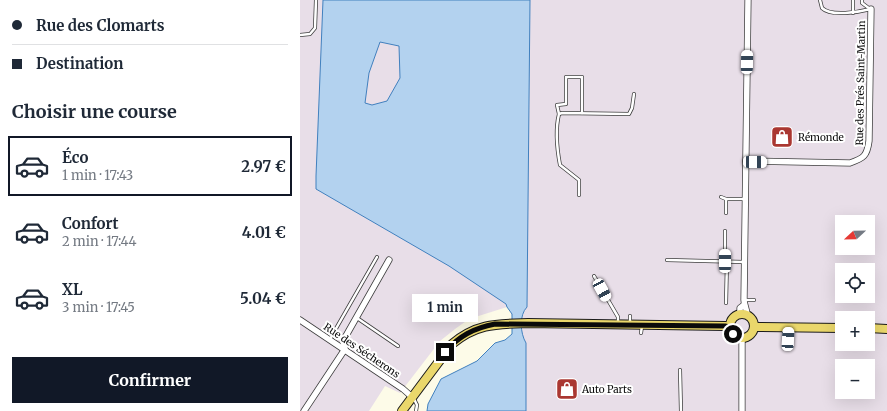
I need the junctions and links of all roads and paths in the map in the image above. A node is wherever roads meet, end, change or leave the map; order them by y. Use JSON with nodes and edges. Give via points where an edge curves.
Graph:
{"nodes":[{"id":1,"x":316,"y":0,"type":"edge"},
{"id":2,"x":748,"y":0,"type":"edge"},
{"id":3,"x":820,"y":0,"type":"edge"},
{"id":4,"x":853,"y":0,"type":"edge"},
{"id":5,"x":862,"y":0,"type":"edge"},
{"id":6,"x":871,"y":9,"type":"junction"},
{"id":7,"x":853,"y":13,"type":"junction"},
{"id":8,"x":300,"y":35,"type":"edge"},
{"id":9,"x":634,"y":94,"type":"dead end"},
{"id":10,"x":582,"y":113,"type":"junction"},
{"id":11,"x":559,"y":114,"type":"junction"},
{"id":12,"x":746,"y":161,"type":"junction"},
{"id":13,"x":579,"y":195,"type":"dead end"},
{"id":14,"x":721,"y":197,"type":"dead end"},
{"id":15,"x":726,"y":199,"type":"junction"},
{"id":16,"x":745,"y":199,"type":"junction"},
{"id":17,"x":726,"y":213,"type":"dead end"},
{"id":18,"x":725,"y":231,"type":"dead end"},
{"id":19,"x":377,"y":257,"type":"dead end"},
{"id":20,"x":390,"y":260,"type":"dead end"},
{"id":21,"x":667,"y":260,"type":"dead end"},
{"id":22,"x":726,"y":261,"type":"junction"},
{"id":23,"x":745,"y":262,"type":"junction"},
{"id":24,"x":594,"y":276,"type":"dead end"},
{"id":25,"x":754,"y":300,"type":"dead end"},
{"id":26,"x":744,"y":302,"type":"junction"},
{"id":27,"x":726,"y":303,"type":"dead end"},
{"id":28,"x":744,"y":315,"type":"junction"},
{"id":29,"x":630,"y":316,"type":"dead end"},
{"id":30,"x":356,"y":318,"type":"junction"},
{"id":31,"x":300,"y":320,"type":"edge"},
{"id":32,"x":618,"y":325,"type":"junction"},
{"id":33,"x":630,"y":325,"type":"junction"},
{"id":34,"x":730,"y":327,"type":"junction"},
{"id":35,"x":754,"y":327,"type":"junction"},
{"id":36,"x":788,"y":328,"type":"junction"},
{"id":37,"x":835,"y":328,"type":"edge"},
{"id":38,"x":875,"y":328,"type":"edge"},
{"id":39,"x":887,"y":329,"type":"edge"},
{"id":40,"x":742,"y":338,"type":"junction"},
{"id":41,"x":788,"y":339,"type":"dead end"},
{"id":42,"x":330,"y":340,"type":"junction"},
{"id":43,"x":398,"y":346,"type":"dead end"},
{"id":44,"x":345,"y":349,"type":"junction"},
{"id":45,"x":680,"y":370,"type":"dead end"},
{"id":46,"x":412,"y":396,"type":"junction"},
{"id":47,"x":304,"y":411,"type":"edge"},
{"id":48,"x":402,"y":411,"type":"edge"},
{"id":49,"x":416,"y":411,"type":"edge"},
{"id":50,"x":681,"y":411,"type":"edge"},
{"id":51,"x":742,"y":411,"type":"edge"}],
"edges":[{"from":1,"to":8,"type":"lane","via":[[315,28],[310,34]]},
{"from":2,"to":12,"type":"street"},
{"from":3,"to":7,"type":"lane","via":[[822,8],[828,12]]},
{"from":4,"to":7,"type":"lane"},
{"from":5,"to":6,"type":"lane","via":[[862,3]]},
{"from":6,"to":7,"type":"lane"},
{"from":6,"to":12,"type":"street","name":"Rue des Prés Saint-Martin","via":[[868,152],[850,163]]},
{"from":9,"to":10,"type":"lane","via":[[629,114]]},
{"from":10,"to":11,"type":"lane"},
{"from":10,"to":11,"type":"lane","via":[[582,77],[566,77],[566,104],[557,105]]},
{"from":11,"to":13,"type":"lane","via":[[557,150],[560,165],[580,180]]},
{"from":12,"to":16,"type":"street"},
{"from":14,"to":15,"type":"lane"},
{"from":15,"to":16,"type":"lane"},
{"from":15,"to":17,"type":"lane"},
{"from":16,"to":23,"type":"street"},
{"from":18,"to":22,"type":"lane"},
{"from":19,"to":42,"type":"lane"},
{"from":20,"to":30,"type":"street"},
{"from":21,"to":22,"type":"lane"},
{"from":22,"to":23,"type":"lane"},
{"from":22,"to":27,"type":"lane"},
{"from":23,"to":26,"type":"street"},
{"from":24,"to":32,"type":"lane","via":[[618,317]]},
{"from":25,"to":26,"type":"lane"},
{"from":26,"to":28,"type":"street","via":[[747,309]]},
{"from":28,"to":34,"type":"main road","via":[[737,315]]},
{"from":28,"to":35,"type":"main road","via":[[753,320]]},
{"from":29,"to":33,"type":"lane"},
{"from":30,"to":43,"type":"lane"},
{"from":30,"to":44,"type":"street","via":[[343,341]]},
{"from":31,"to":42,"type":"street","name":"Rue des Sécherons"},
{"from":32,"to":33,"type":"main road"},
{"from":32,"to":46,"type":"main road","via":[[508,323],[472,330],[460,337],[445,352]]},
{"from":33,"to":34,"type":"main road","via":[[642,329]]},
{"from":34,"to":40,"type":"main road","via":[[736,336]]},
{"from":35,"to":36,"type":"main road"},
{"from":35,"to":40,"type":"main road","via":[[749,336]]},
{"from":36,"to":37,"type":"main road"},
{"from":36,"to":41,"type":"lane"},
{"from":38,"to":39,"type":"main road"},
{"from":40,"to":51,"type":"street"},
{"from":42,"to":44,"type":"street","name":"Rue des Sécherons"},
{"from":44,"to":46,"type":"street","name":"Rue des Sécherons"},
{"from":44,"to":47,"type":"street"},
{"from":45,"to":50,"type":"lane"},
{"from":46,"to":48,"type":"main road"},
{"from":46,"to":49,"type":"lane","via":[[416,402]]}]}
